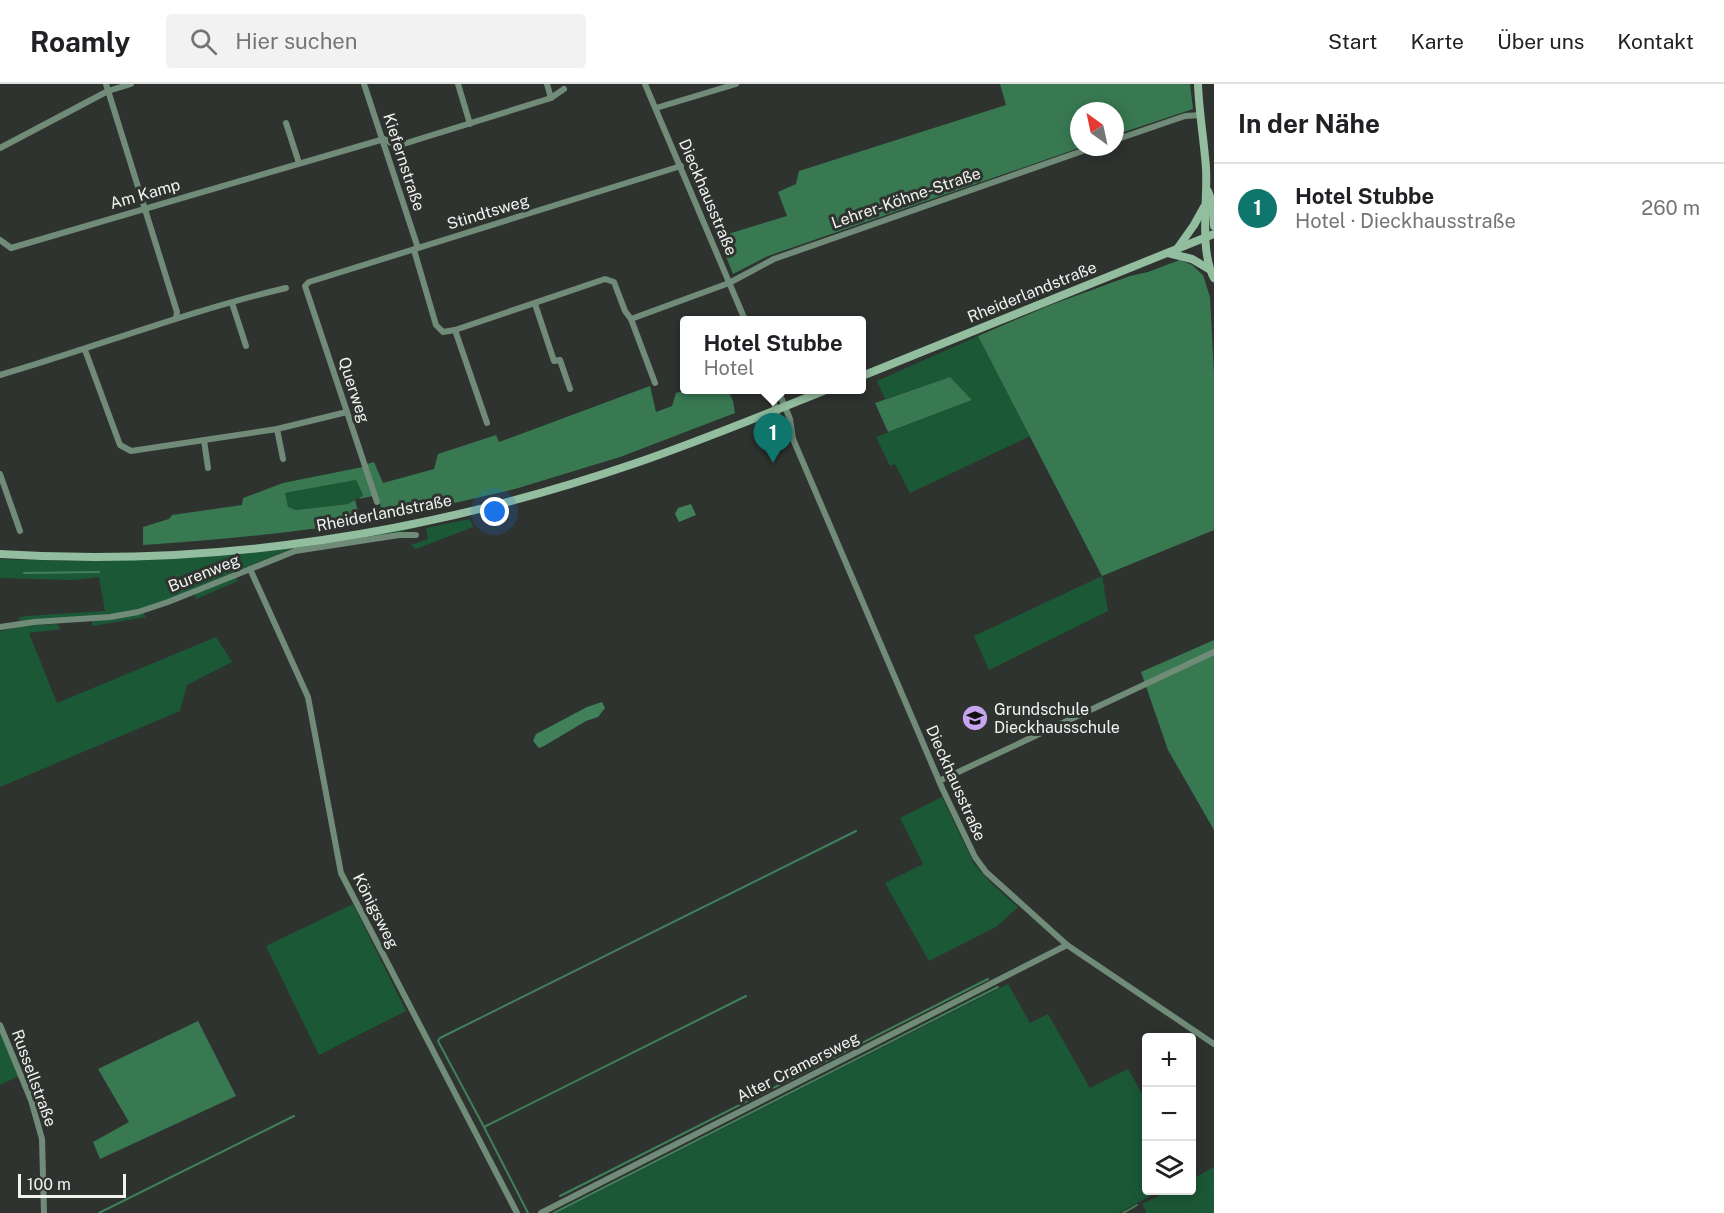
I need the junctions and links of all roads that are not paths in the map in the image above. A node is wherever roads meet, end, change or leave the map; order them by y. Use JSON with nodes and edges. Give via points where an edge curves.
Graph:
{"nodes":[{"id":1,"x":131,"y":84,"type":"edge"},
{"id":2,"x":364,"y":84,"type":"edge"},
{"id":3,"x":458,"y":84,"type":"edge"},
{"id":4,"x":546,"y":84,"type":"edge"},
{"id":5,"x":645,"y":84,"type":"edge"},
{"id":6,"x":736,"y":84,"type":"edge"},
{"id":7,"x":1198,"y":84,"type":"edge"},
{"id":8,"x":107,"y":87,"type":"edge"},
{"id":9,"x":564,"y":89,"type":"dead end"},
{"id":10,"x":551,"y":98,"type":"junction"},
{"id":11,"x":656,"y":108,"type":"junction"},
{"id":12,"x":1201,"y":115,"type":"junction"},
{"id":13,"x":286,"y":123,"type":"dead end"},
{"id":14,"x":470,"y":124,"type":"junction"},
{"id":15,"x":1124,"y":137,"type":"edge"},
{"id":16,"x":384,"y":139,"type":"junction"},
{"id":17,"x":0,"y":148,"type":"edge"},
{"id":18,"x":1070,"y":155,"type":"edge"},
{"id":19,"x":299,"y":163,"type":"junction"},
{"id":20,"x":681,"y":166,"type":"junction"},
{"id":21,"x":1210,"y":204,"type":"edge"},
{"id":22,"x":146,"y":208,"type":"junction"},
{"id":23,"x":1214,"y":226,"type":"edge"},
{"id":24,"x":1210,"y":236,"type":"edge"},
{"id":25,"x":0,"y":240,"type":"edge"},
{"id":26,"x":416,"y":249,"type":"junction"},
{"id":27,"x":1172,"y":251,"type":"junction"},
{"id":28,"x":1209,"y":269,"type":"junction"},
{"id":29,"x":1214,"y":278,"type":"edge"},
{"id":30,"x":729,"y":283,"type":"junction"},
{"id":31,"x":305,"y":286,"type":"joint"},
{"id":32,"x":286,"y":288,"type":"dead end"},
{"id":33,"x":232,"y":303,"type":"junction"},
{"id":34,"x":535,"y":304,"type":"junction"},
{"id":35,"x":743,"y":316,"type":"edge"},
{"id":36,"x":176,"y":318,"type":"junction"},
{"id":37,"x":632,"y":319,"type":"junction"},
{"id":38,"x":455,"y":330,"type":"junction"},
{"id":39,"x":246,"y":346,"type":"dead end"},
{"id":40,"x":85,"y":350,"type":"junction"},
{"id":41,"x":866,"y":373,"type":"edge"},
{"id":42,"x":0,"y":375,"type":"edge"},
{"id":43,"x":655,"y":383,"type":"dead end"},
{"id":44,"x":570,"y":389,"type":"dead end"},
{"id":45,"x":771,"y":394,"type":"edge"},
{"id":46,"x":780,"y":394,"type":"edge"},
{"id":47,"x":816,"y":394,"type":"edge"},
{"id":48,"x":785,"y":406,"type":"junction"},
{"id":49,"x":776,"y":410,"type":"junction"},
{"id":50,"x":347,"y":412,"type":"junction"},
{"id":51,"x":488,"y":423,"type":"dead end"},
{"id":52,"x":277,"y":429,"type":"junction"},
{"id":53,"x":793,"y":439,"type":"junction"},
{"id":54,"x":204,"y":440,"type":"junction"},
{"id":55,"x":283,"y":459,"type":"dead end"},
{"id":56,"x":208,"y":468,"type":"dead end"},
{"id":57,"x":0,"y":474,"type":"edge"},
{"id":58,"x":377,"y":502,"type":"dead end"},
{"id":59,"x":20,"y":531,"type":"dead end"},
{"id":60,"x":416,"y":535,"type":"dead end"},
{"id":61,"x":0,"y":554,"type":"edge"},
{"id":62,"x":250,"y":569,"type":"junction"},
{"id":63,"x":0,"y":627,"type":"edge"},
{"id":64,"x":1214,"y":652,"type":"edge"},
{"id":65,"x":939,"y":781,"type":"junction"},
{"id":66,"x":1067,"y":945,"type":"junction"},
{"id":67,"x":0,"y":1025,"type":"edge"},
{"id":68,"x":1214,"y":1044,"type":"edge"},
{"id":69,"x":44,"y":1213,"type":"edge"},
{"id":70,"x":517,"y":1213,"type":"edge"},
{"id":71,"x":541,"y":1213,"type":"edge"}],
"edges":[{"from":1,"to":8,"type":"street"},
{"from":2,"to":16,"type":"street","name":"Kiefernstraße"},
{"from":3,"to":14,"type":"street"},
{"from":4,"to":10,"type":"street"},
{"from":5,"to":11,"type":"street","name":"Dieckhausstraße"},
{"from":6,"to":11,"type":"street"},
{"from":7,"to":12,"type":"main road"},
{"from":8,"to":17,"type":"street"},
{"from":8,"to":22,"type":"street"},
{"from":9,"to":10,"type":"street","name":"Am Kamp"},
{"from":10,"to":14,"type":"street","name":"Am Kamp"},
{"from":11,"to":20,"type":"street","name":"Dieckhausstraße"},
{"from":12,"to":15,"type":"street","via":[[1185,116]]},
{"from":12,"to":21,"type":"main road"},
{"from":13,"to":19,"type":"street"},
{"from":14,"to":16,"type":"street","name":"Am Kamp","via":[[397,146]]},
{"from":16,"to":19,"type":"street","name":"Am Kamp"},
{"from":16,"to":26,"type":"street","name":"Kiefernstraße"},
{"from":18,"to":30,"type":"street","name":"Lehrer-Köhne-Straße","via":[[774,259]]},
{"from":19,"to":22,"type":"street","name":"Am Kamp"},
{"from":20,"to":26,"type":"street","name":"Stindtsweg"},
{"from":20,"to":30,"type":"street","name":"Dieckhausstraße"},
{"from":21,"to":23,"type":"main road"},
{"from":21,"to":24,"type":"main road"},
{"from":21,"to":27,"type":"main road"},
{"from":22,"to":25,"type":"street","name":"Am Kamp","via":[[11,248]]},
{"from":22,"to":36,"type":"street"},
{"from":24,"to":27,"type":"main road","name":"Rheiderlandstraße"},
{"from":24,"to":28,"type":"main road"},
{"from":26,"to":31,"type":"street","name":"Stindtsweg"},
{"from":26,"to":38,"type":"street","name":"Kiefernstraße","via":[[436,325],[443,332]]},
{"from":27,"to":28,"type":"main road"},
{"from":27,"to":41,"type":"main road","name":"Rheiderlandstraße"},
{"from":28,"to":29,"type":"main road"},
{"from":30,"to":35,"type":"street","name":"Dieckhausstraße"},
{"from":30,"to":37,"type":"street","name":"Lehrer-Köhne-Straße"},
{"from":31,"to":50,"type":"street","name":"Querweg"},
{"from":32,"to":33,"type":"street"},
{"from":33,"to":36,"type":"street"},
{"from":33,"to":39,"type":"street"},
{"from":34,"to":37,"type":"street","via":[[605,279],[614,282]]},
{"from":34,"to":38,"type":"street"},
{"from":34,"to":44,"type":"street","via":[[554,360],[560,360]]},
{"from":36,"to":40,"type":"street"},
{"from":37,"to":43,"type":"street"},
{"from":38,"to":51,"type":"street"},
{"from":40,"to":42,"type":"street"},
{"from":40,"to":54,"type":"street","via":[[120,445],[131,451]]},
{"from":45,"to":49,"type":"street","name":"Dieckhausstraße"},
{"from":46,"to":48,"type":"street","name":"Dieckhausstraße"},
{"from":47,"to":48,"type":"main road","name":"Rheiderlandstraße"},
{"from":48,"to":49,"type":"main road","name":"Rheiderlandstraße"},
{"from":48,"to":53,"type":"street","name":"Dieckhausstraße"},
{"from":49,"to":53,"type":"street","name":"Dieckhausstraße","via":[[780,423]]},
{"from":49,"to":61,"type":"main road","name":"Rheiderlandstraße","via":[[577,482],[403,526],[263,548],[157,557]]},
{"from":50,"to":52,"type":"street"},
{"from":50,"to":58,"type":"street","name":"Querweg"},
{"from":52,"to":54,"type":"street"},
{"from":52,"to":55,"type":"street"},
{"from":53,"to":65,"type":"street","name":"Dieckhausstraße"},
{"from":54,"to":56,"type":"street"},
{"from":57,"to":59,"type":"street"},
{"from":60,"to":62,"type":"street","name":"Burenweg","via":[[295,551]]},
{"from":62,"to":63,"type":"street","name":"Burenweg","via":[[138,612]]},
{"from":62,"to":70,"type":"street","name":"Königsweg","via":[[308,697],[341,873]]},
{"from":64,"to":65,"type":"street"},
{"from":65,"to":66,"type":"street","name":"Dieckhausstraße","via":[[986,872]]},
{"from":66,"to":68,"type":"street","name":"Dieckhausstraße"},
{"from":66,"to":71,"type":"street","name":"Alter Cramersweg"},
{"from":67,"to":69,"type":"street","name":"Russellstraße","via":[[31,1100],[42,1139]]}]}
